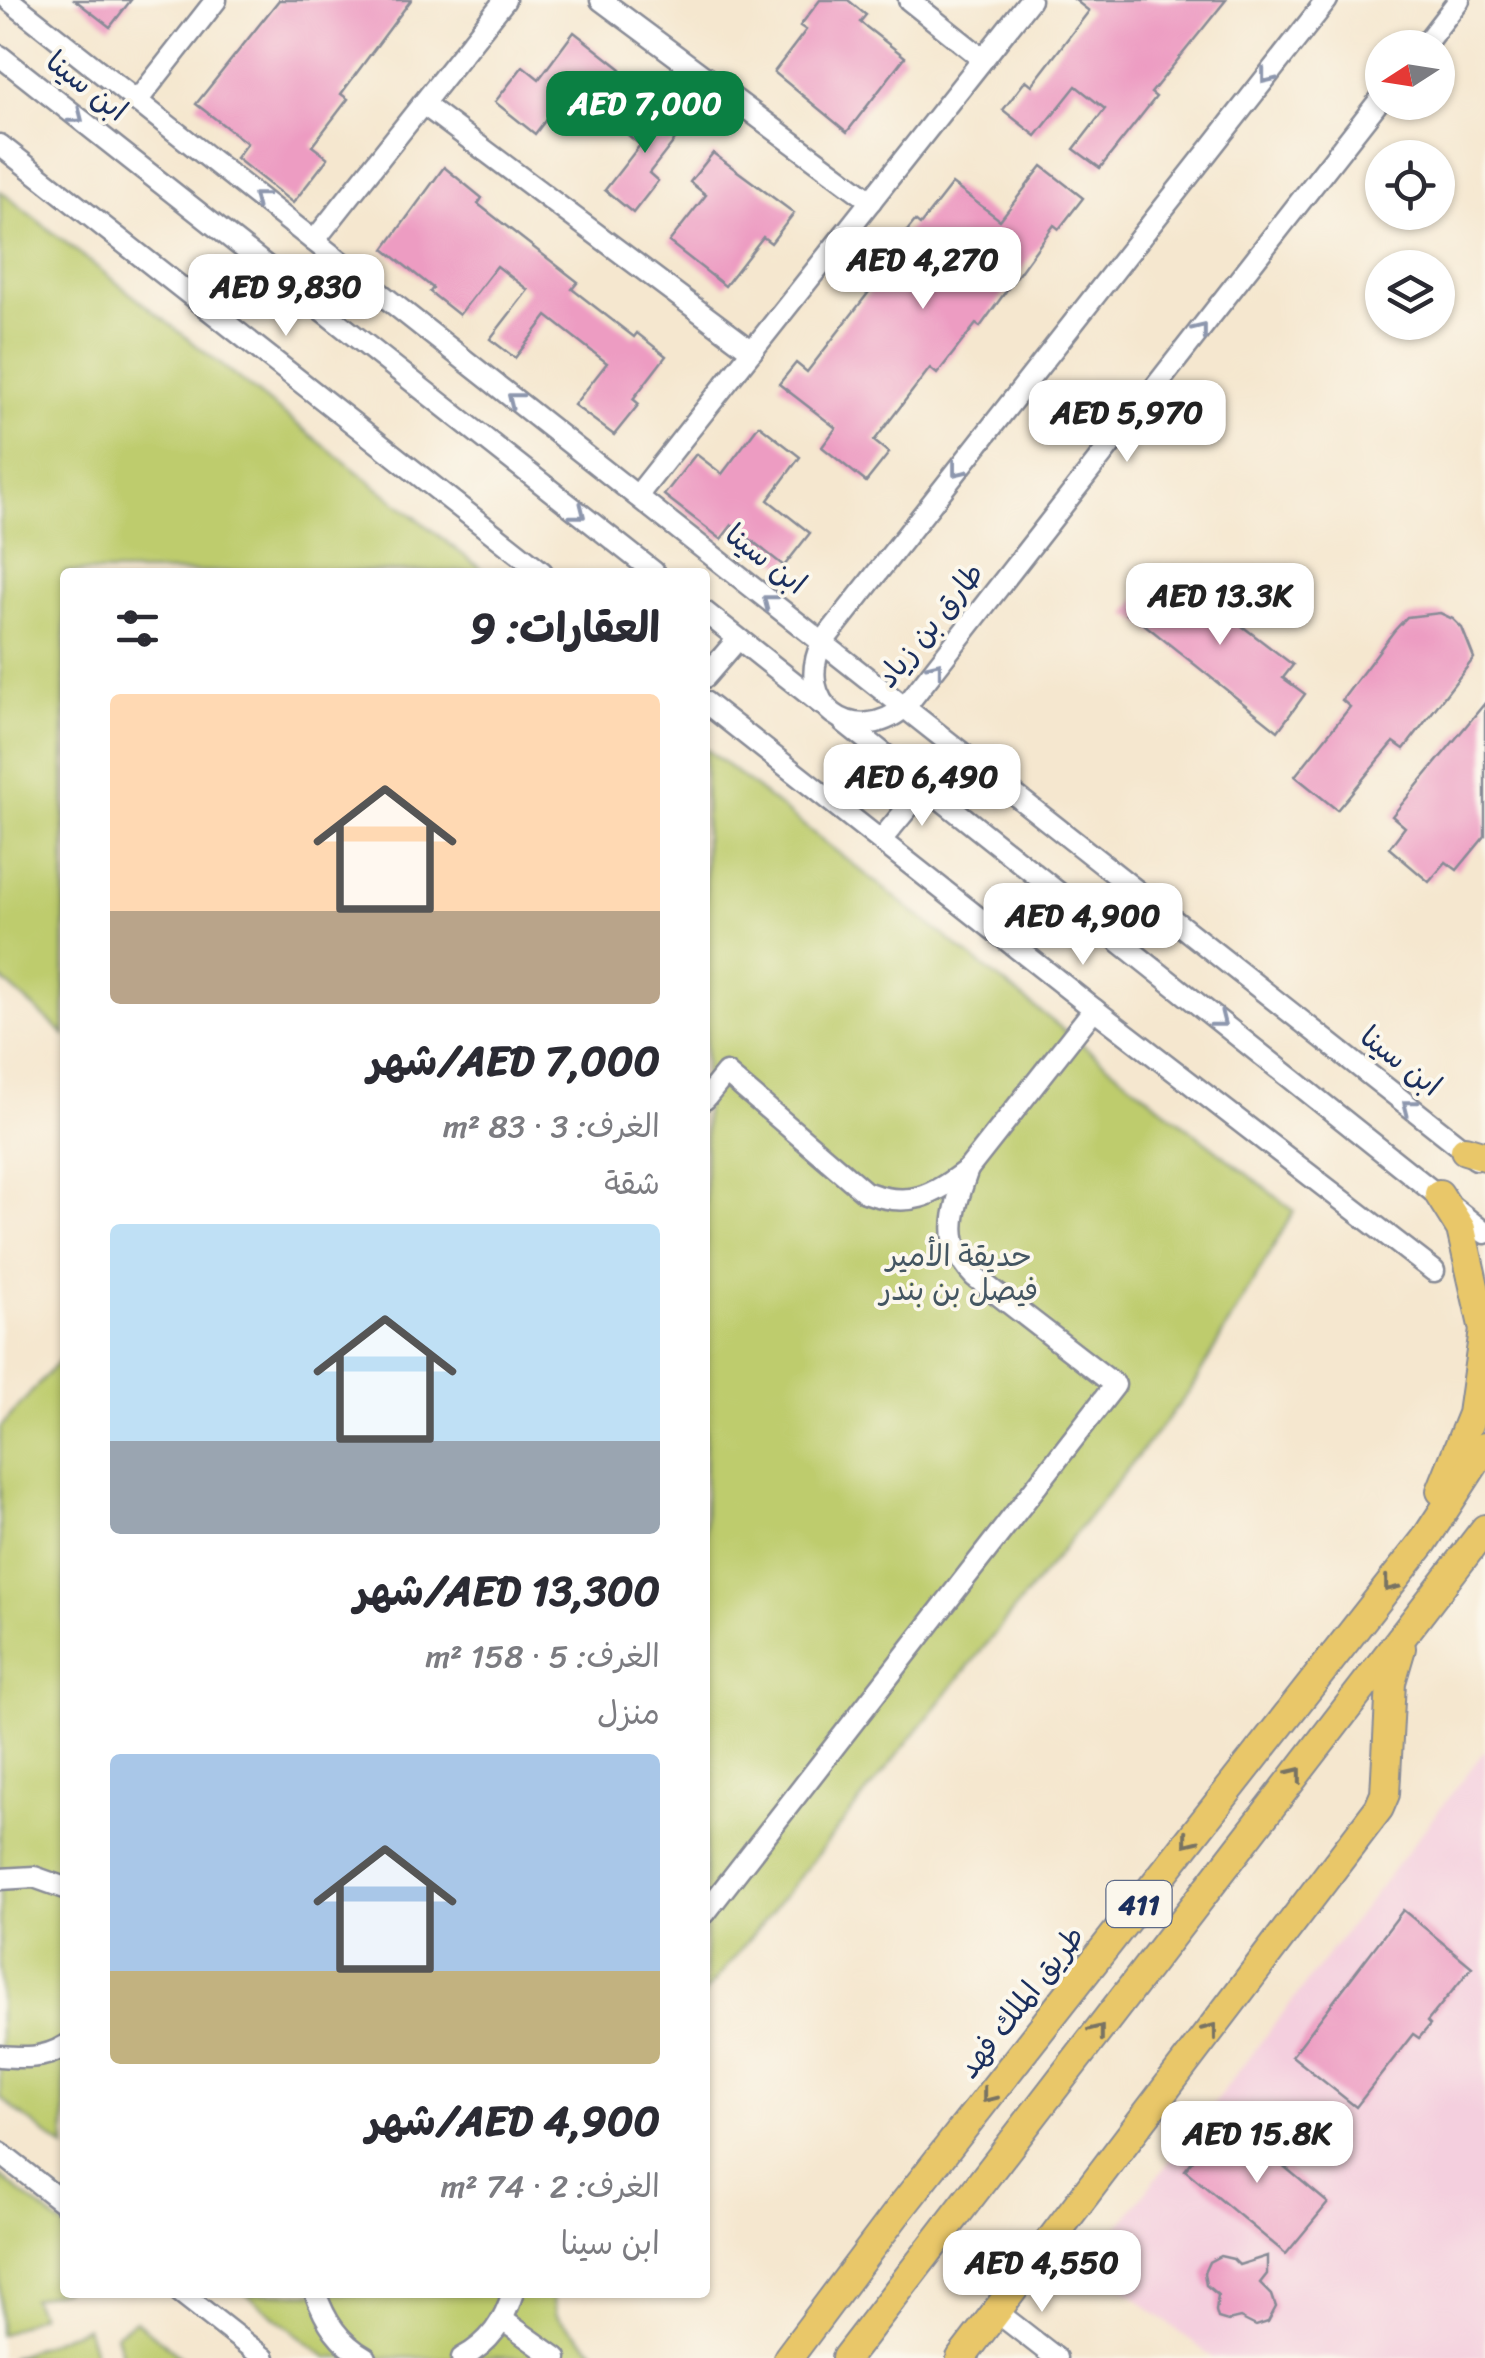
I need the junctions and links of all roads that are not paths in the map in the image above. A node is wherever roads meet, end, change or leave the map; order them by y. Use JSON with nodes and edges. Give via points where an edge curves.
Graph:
{"nodes":[{"id":1,"x":9,"y":0,"type":"edge"},
{"id":2,"x":216,"y":0,"type":"edge"},
{"id":3,"x":505,"y":0,"type":"edge"},
{"id":4,"x":601,"y":0,"type":"edge"},
{"id":5,"x":908,"y":0,"type":"edge"},
{"id":6,"x":1030,"y":0,"type":"edge"},
{"id":7,"x":1328,"y":0,"type":"edge"},
{"id":8,"x":1459,"y":0,"type":"edge"},
{"id":9,"x":1436,"y":30,"type":"edge"},
{"id":10,"x":0,"y":56,"type":"edge"},
{"id":11,"x":983,"y":59,"type":"junction"},
{"id":12,"x":137,"y":101,"type":"junction"},
{"id":13,"x":422,"y":104,"type":"junction"},
{"id":14,"x":1365,"y":120,"type":"edge"},
{"id":15,"x":0,"y":144,"type":"edge"},
{"id":16,"x":870,"y":201,"type":"junction"},
{"id":17,"x":314,"y":241,"type":"junction"},
{"id":18,"x":752,"y":351,"type":"junction"},
{"id":19,"x":637,"y":496,"type":"junction"},
{"id":20,"x":537,"y":568,"type":"edge"},
{"id":21,"x":649,"y":568,"type":"edge"},
{"id":22,"x":710,"y":616,"type":"edge"},
{"id":23,"x":738,"y":638,"type":"junction"},
{"id":24,"x":822,"y":642,"type":"junction"},
{"id":25,"x":710,"y":671,"type":"edge"},
{"id":26,"x":710,"y":706,"type":"edge"},
{"id":27,"x":905,"y":708,"type":"junction"},
{"id":28,"x":831,"y":712,"type":"junction"},
{"id":29,"x":925,"y":787,"type":"junction"},
{"id":30,"x":880,"y":840,"type":"junction"},
{"id":31,"x":1094,"y":1009,"type":"junction"},
{"id":32,"x":710,"y":1093,"type":"edge"},
{"id":33,"x":1478,"y":1157,"type":"edge"},
{"id":34,"x":968,"y":1169,"type":"junction"},
{"id":35,"x":1439,"y":1194,"type":"junction"},
{"id":36,"x":1485,"y":1233,"type":"edge"},
{"id":37,"x":1434,"y":1271,"type":"dead end"},
{"id":38,"x":1485,"y":1447,"type":"edge"},
{"id":39,"x":1485,"y":1530,"type":"edge"},
{"id":40,"x":1424,"y":1540,"type":"junction"},
{"id":41,"x":1413,"y":1623,"type":"junction"},
{"id":42,"x":0,"y":1879,"type":"edge"},
{"id":43,"x":60,"y":1886,"type":"edge"},
{"id":44,"x":710,"y":1907,"type":"edge"},
{"id":45,"x":60,"y":2049,"type":"edge"},
{"id":46,"x":0,"y":2056,"type":"edge"},
{"id":47,"x":0,"y":2153,"type":"edge"},
{"id":48,"x":60,"y":2200,"type":"edge"},
{"id":49,"x":188,"y":2298,"type":"edge"},
{"id":50,"x":317,"y":2298,"type":"edge"},
{"id":51,"x":511,"y":2298,"type":"edge"},
{"id":52,"x":997,"y":2312,"type":"junction"},
{"id":53,"x":504,"y":2321,"type":"junction"},
{"id":54,"x":477,"y":2355,"type":"edge"},
{"id":55,"x":965,"y":2357,"type":"edge"},
{"id":56,"x":264,"y":2358,"type":"edge"},
{"id":57,"x":366,"y":2358,"type":"edge"},
{"id":58,"x":556,"y":2358,"type":"edge"},
{"id":59,"x":788,"y":2358,"type":"edge"},
{"id":60,"x":846,"y":2358,"type":"edge"},
{"id":61,"x":1056,"y":2358,"type":"edge"}],
"edges":[{"from":1,"to":12,"type":"street","name":"ابن سينا"},
{"from":2,"to":12,"type":"street"},
{"from":3,"to":13,"type":"street"},
{"from":4,"to":16,"type":"street"},
{"from":5,"to":11,"type":"street"},
{"from":6,"to":11,"type":"street"},
{"from":7,"to":24,"type":"street","one_way":true},
{"from":8,"to":9,"type":"street"},
{"from":10,"to":21,"type":"street","name":"ابن سينا","one_way":true},
{"from":11,"to":16,"type":"street"},
{"from":17,"to":12,"type":"street","name":"ابن سينا","one_way":true},
{"from":13,"to":17,"type":"street"},
{"from":13,"to":18,"type":"street"},
{"from":27,"to":14,"type":"street","name":"طارق بن زياد","one_way":true},
{"from":15,"to":20,"type":"street"},
{"from":16,"to":18,"type":"street"},
{"from":19,"to":17,"type":"street","name":"ابن سينا","one_way":true},
{"from":18,"to":19,"type":"street"},
{"from":24,"to":19,"type":"street","name":"ابن سينا","one_way":true},
{"from":22,"to":23,"type":"street"},
{"from":23,"to":25,"type":"street"},
{"from":23,"to":28,"type":"street"},
{"from":24,"to":27,"type":"street","name":"ابن سينا"},
{"from":24,"to":28,"type":"street","via":[[813,671]]},
{"from":26,"to":30,"type":"street"},
{"from":27,"to":28,"type":"street","name":"طارق بن زياد","via":[[877,724],[845,721]]},
{"from":33,"to":27,"type":"street","name":"ابن سينا","one_way":true},
{"from":28,"to":29,"type":"street"},
{"from":29,"to":30,"type":"street"},
{"from":29,"to":35,"type":"street","one_way":true},
{"from":30,"to":31,"type":"street"},
{"from":31,"to":34,"type":"street"},
{"from":31,"to":37,"type":"street"},
{"from":32,"to":34,"type":"street","via":[[726,1073],[866,1192],[886,1200],[936,1193]]},
{"from":34,"to":44,"type":"street","via":[[954,1210],[958,1260],[1114,1385]]},
{"from":35,"to":36,"type":"street"},
{"from":35,"to":40,"type":"main road","via":[[1461,1229],[1484,1330],[1472,1414]]},
{"from":38,"to":40,"type":"main road","name":"طريق الملك فهد","number":"411"},
{"from":39,"to":41,"type":"main road","number":"411"},
{"from":40,"to":59,"type":"main road","name":"طريق الملك فهد","number":"411","one_way":true},
{"from":52,"to":41,"type":"main road","one_way":true,"via":[[1379,1808],[1391,1682]]},
{"from":60,"to":41,"type":"main road","number":"411","one_way":true},
{"from":42,"to":43,"type":"street","via":[[34,1877]]},
{"from":45,"to":46,"type":"street","via":[[26,2059]]},
{"from":47,"to":48,"type":"street"},
{"from":49,"to":56,"type":"street"},
{"from":50,"to":57,"type":"street","via":[[328,2324]]},
{"from":51,"to":53,"type":"street"},
{"from":52,"to":55,"type":"main road"},
{"from":52,"to":61,"type":"street"},
{"from":53,"to":54,"type":"street"},
{"from":53,"to":58,"type":"street"}]}
